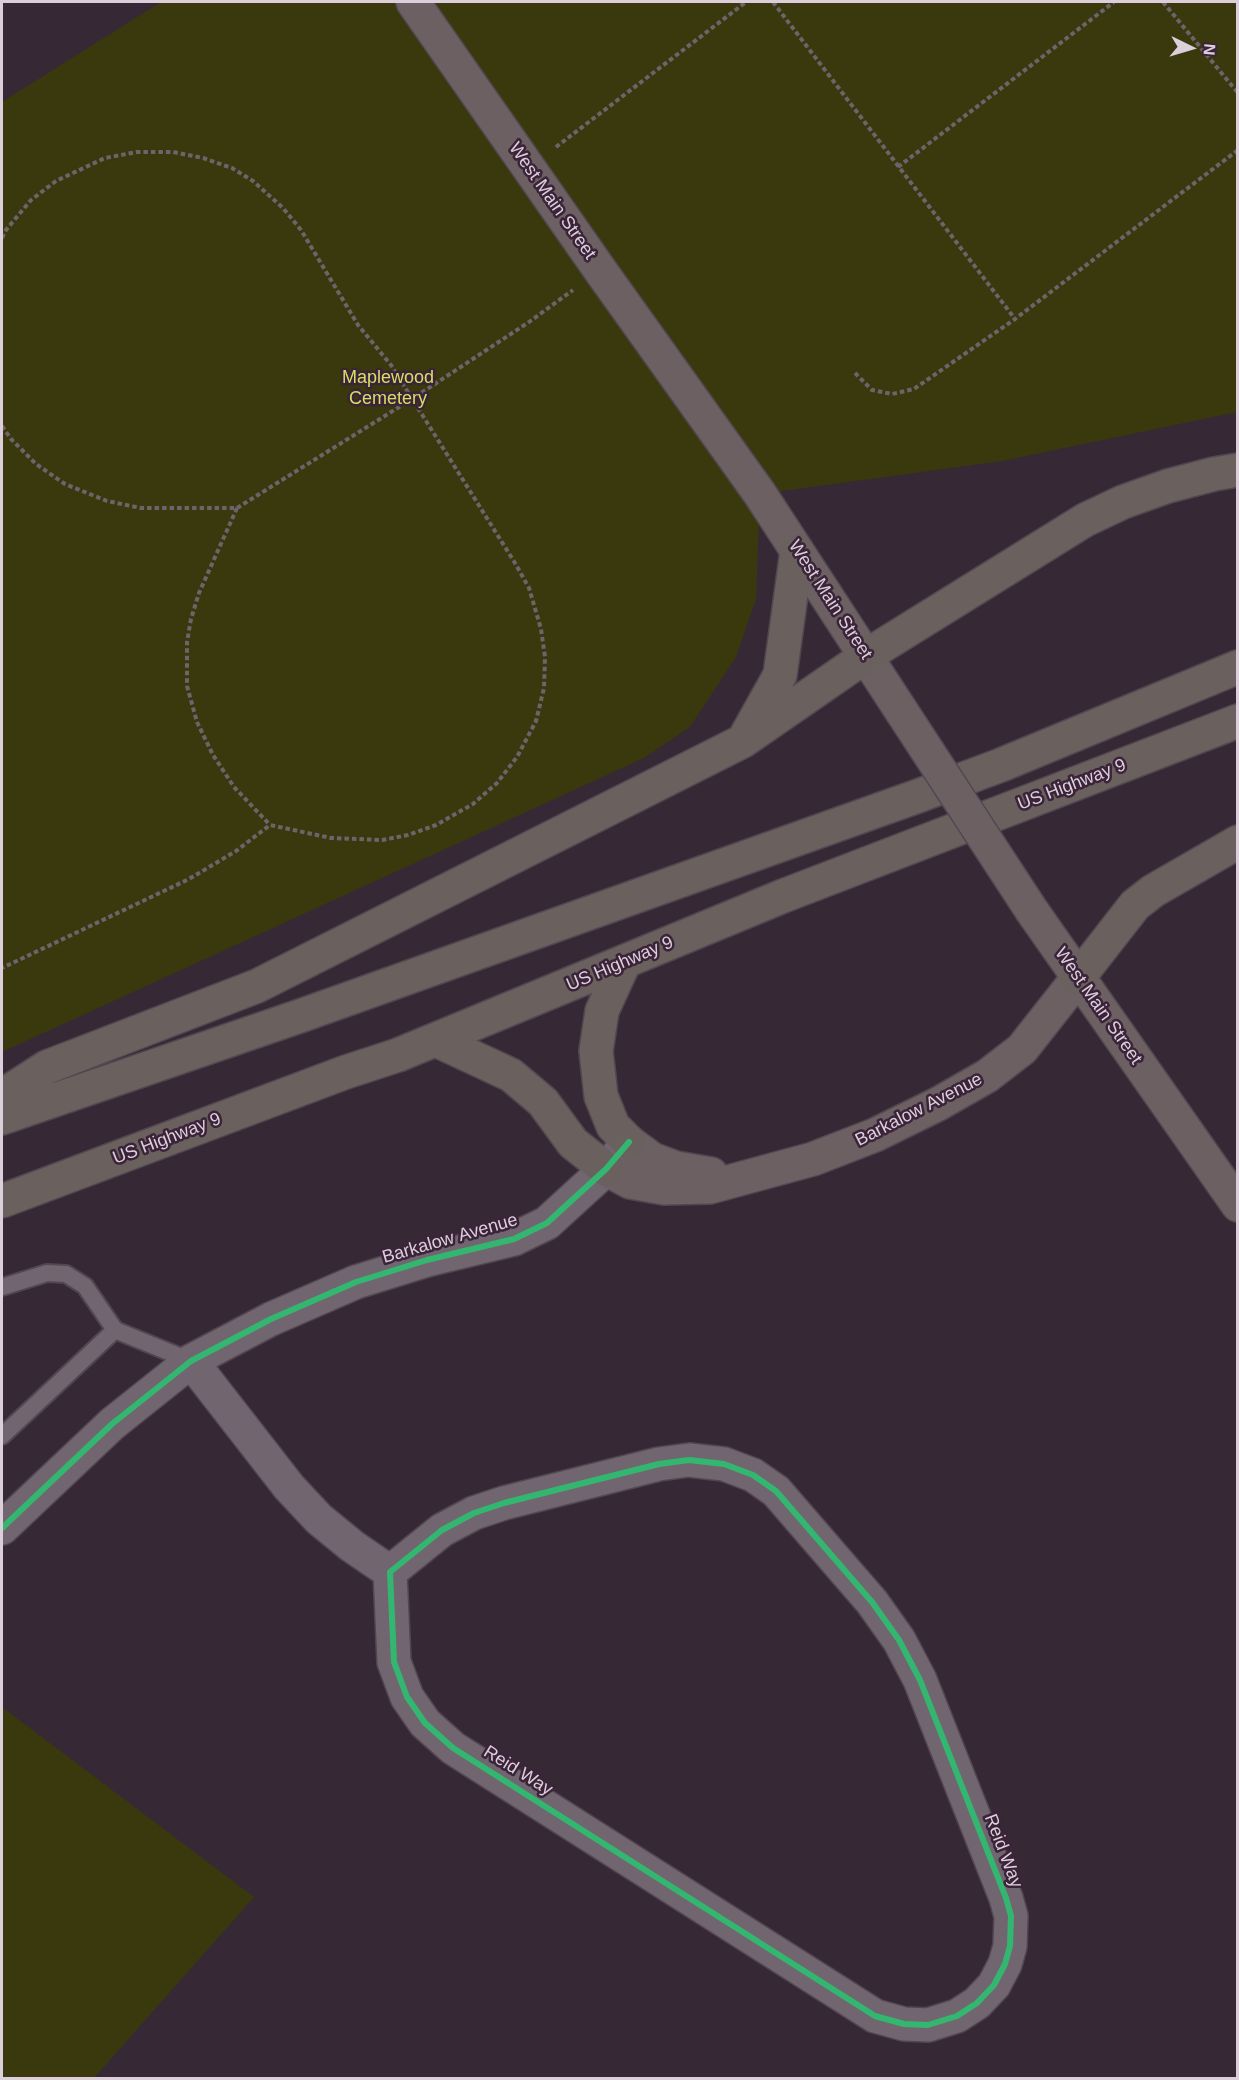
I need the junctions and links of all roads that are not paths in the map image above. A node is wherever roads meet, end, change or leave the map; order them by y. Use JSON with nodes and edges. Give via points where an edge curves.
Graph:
{"nodes":[{"id":1,"x":413,"y":2,"type":"edge"},
{"id":2,"x":1238,"y":470,"type":"edge"},
{"id":3,"x":797,"y":551,"type":"junction"},
{"id":4,"x":866,"y":656,"type":"junction"},
{"id":5,"x":1238,"y":667,"type":"edge"},
{"id":6,"x":1238,"y":721,"type":"edge"},
{"id":7,"x":743,"y":741,"type":"junction"},
{"id":8,"x":1238,"y":842,"type":"edge"},
{"id":9,"x":624,"y":963,"type":"junction"},
{"id":10,"x":1078,"y":978,"type":"junction"},
{"id":11,"x":436,"y":1040,"type":"junction"},
{"id":12,"x":2,"y":1096,"type":"edge"},
{"id":13,"x":2,"y":1118,"type":"edge"},
{"id":14,"x":629,"y":1142,"type":"junction"},
{"id":15,"x":606,"y":1169,"type":"junction"},
{"id":16,"x":757,"y":1174,"type":"junction"},
{"id":17,"x":2,"y":1201,"type":"edge"},
{"id":18,"x":1238,"y":1205,"type":"edge"},
{"id":19,"x":2,"y":1287,"type":"edge"},
{"id":20,"x":115,"y":1329,"type":"junction"},
{"id":21,"x":191,"y":1361,"type":"junction"},
{"id":22,"x":2,"y":1436,"type":"edge"},
{"id":23,"x":2,"y":1528,"type":"edge"},
{"id":24,"x":390,"y":1572,"type":"junction"}],
"edges":[{"from":1,"to":3,"type":"main road","name":"West Main Street"},
{"from":2,"to":4,"type":"highway","via":[[1167,486],[1085,520]]},
{"from":3,"to":4,"type":"main road","name":"West Main Street"},
{"from":3,"to":7,"type":"highway","via":[[780,675]]},
{"from":4,"to":7,"type":"highway"},
{"from":4,"to":10,"type":"main road","name":"West Main Street","bridge":true},
{"from":5,"to":13,"type":"highway","via":[[918,796]]},
{"from":6,"to":9,"type":"highway","name":"US Highway 9","via":[[783,896]]},
{"from":7,"to":12,"type":"highway","via":[[256,986],[47,1067]]},
{"from":8,"to":10,"type":"highway","via":[[1135,905]]},
{"from":9,"to":11,"type":"highway","name":"US Highway 9"},
{"from":9,"to":14,"type":"highway","via":[[602,1011],[596,1051],[602,1096],[613,1126]]},
{"from":10,"to":16,"type":"main road","name":"Barkalow Avenue","via":[[1022,1049],[987,1076],[875,1135],[813,1159]]},
{"from":10,"to":18,"type":"main road","name":"West Main Street"},
{"from":11,"to":15,"type":"highway","via":[[511,1075],[543,1102],[573,1143]]},
{"from":11,"to":17,"type":"highway","name":"US Highway 9"},
{"from":14,"to":15,"type":"street","name":"Barkalow Avenue"},
{"from":14,"to":16,"type":"main road","name":"Barkalow Avenue","via":[[652,1160],[676,1168],[708,1174]]},
{"from":15,"to":16,"type":"main road","name":"Barkalow Avenue","via":[[630,1182],[664,1188],[710,1187]]},
{"from":15,"to":21,"type":"street","name":"Barkalow Avenue","via":[[548,1223],[514,1239],[356,1282],[281,1314]]},
{"from":19,"to":20,"type":"lane","via":[[47,1273],[66,1274],[85,1286]]},
{"from":20,"to":21,"type":"lane"},
{"from":20,"to":22,"type":"lane"},
{"from":21,"to":23,"type":"street","name":"Barkalow Avenue","via":[[112,1424]]},
{"from":21,"to":24,"type":"street","via":[[289,1487],[319,1519]]},
{"from":24,"to":24,"type":"street","name":"Reid Way","via":[[394,1662],[408,1697],[425,1723],[453,1748],[875,2016],[904,2024],[928,2025],[957,2016],[994,1985],[1010,1946],[1011,1916],[920,1680],[872,1602],[776,1491],[753,1475],[724,1464],[689,1460],[504,1503],[442,1530]]}]}
